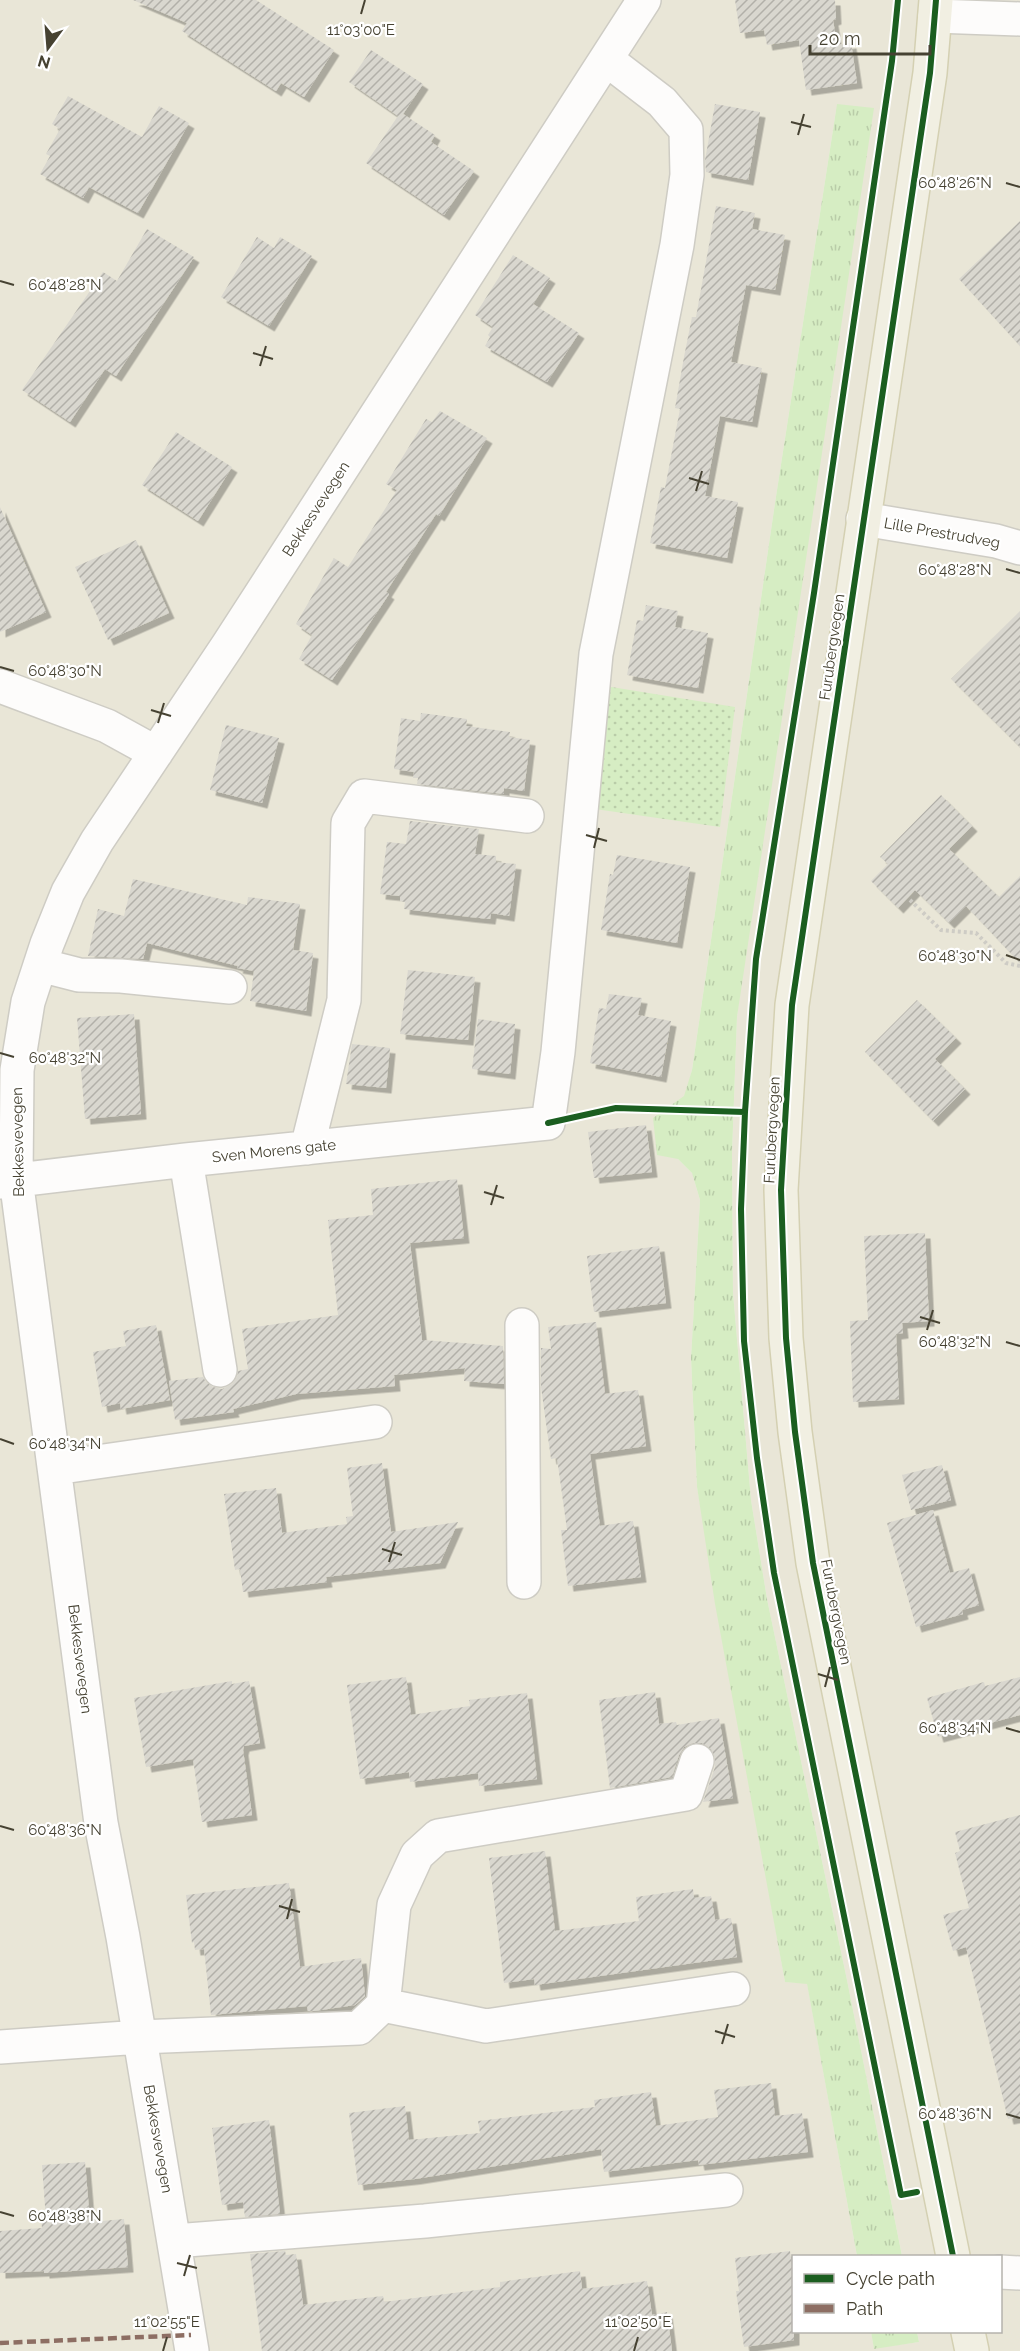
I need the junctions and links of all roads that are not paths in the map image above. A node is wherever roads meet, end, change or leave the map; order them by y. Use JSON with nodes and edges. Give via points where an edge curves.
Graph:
{"nodes":[{"id":1,"x":644,"y":0,"type":"edge"},
{"id":2,"x":935,"y":8,"type":"edge"},
{"id":3,"x":1020,"y":19,"type":"edge"},
{"id":4,"x":606,"y":58,"type":"junction"},
{"id":5,"x":863,"y":519,"type":"junction"},
{"id":6,"x":1020,"y":548,"type":"edge"},
{"id":7,"x":0,"y":686,"type":"edge"},
{"id":8,"x":156,"y":753,"type":"junction"},
{"id":9,"x":527,"y":816,"type":"dead end"},
{"id":10,"x":40,"y":965,"type":"junction"},
{"id":11,"x":230,"y":987,"type":"dead end"},
{"id":12,"x":307,"y":1148,"type":"junction"},
{"id":13,"x":186,"y":1160,"type":"junction"},
{"id":14,"x":8,"y":1181,"type":"edge"},
{"id":15,"x":522,"y":1325,"type":"dead end"},
{"id":16,"x":220,"y":1370,"type":"dead end"},
{"id":17,"x":375,"y":1422,"type":"dead end"},
{"id":18,"x":55,"y":1468,"type":"junction"},
{"id":19,"x":524,"y":1582,"type":"dead end"},
{"id":20,"x":697,"y":1761,"type":"dead end"},
{"id":21,"x":734,"y":1989,"type":"dead end"},
{"id":22,"x":383,"y":2005,"type":"junction"},
{"id":23,"x":140,"y":2037,"type":"junction"},
{"id":24,"x":0,"y":2048,"type":"edge"},
{"id":25,"x":726,"y":2190,"type":"dead end"},
{"id":26,"x":175,"y":2241,"type":"junction"},
{"id":27,"x":953,"y":2255,"type":"edge"},
{"id":28,"x":1002,"y":2272,"type":"edge"},
{"id":29,"x":1020,"y":2273,"type":"edge"},
{"id":30,"x":968,"y":2333,"type":"edge"},
{"id":31,"x":192,"y":2351,"type":"edge"},
{"id":32,"x":972,"y":2351,"type":"edge"}],
"edges":[{"from":1,"to":4,"type":"street","name":"Bekkesvevegen"},
{"from":2,"to":3,"type":"street"},
{"from":2,"to":5,"type":"main road","name":"Furubergvegen","via":[[930,73]]},
{"from":4,"to":8,"type":"street","name":"Bekkesvevegen"},
{"from":4,"to":12,"type":"street","name":"Sven Morens gate","via":[[662,102],[686,130],[687,175],[677,244],[596,654],[548,1123]]},
{"from":5,"to":6,"type":"street","name":"Lille Prestrudveg"},
{"from":5,"to":27,"type":"main road","name":"Furubergvegen","via":[[792,1005],[781,1190],[786,1338],[813,1563]]},
{"from":7,"to":8,"type":"street","via":[[107,726]]},
{"from":8,"to":10,"type":"street","name":"Bekkesvevegen","via":[[68,892]]},
{"from":9,"to":12,"type":"street","via":[[364,796],[348,823],[344,1000]]},
{"from":10,"to":11,"type":"street","via":[[79,975]]},
{"from":10,"to":14,"type":"street","name":"Bekkesvevegen","via":[[28,1002],[17,1070]]},
{"from":12,"to":13,"type":"street","name":"Sven Morens gate"},
{"from":13,"to":14,"type":"street","name":"Sven Morens gate"},
{"from":13,"to":16,"type":"street"},
{"from":14,"to":18,"type":"street","name":"Bekkesvevegen"},
{"from":15,"to":19,"type":"street"},
{"from":17,"to":18,"type":"street"},
{"from":18,"to":23,"type":"street","name":"Bekkesvevegen","via":[[101,1823]]},
{"from":20,"to":22,"type":"street","via":[[687,1794],[438,1836],[417,1855],[394,1905]]},
{"from":21,"to":22,"type":"street","via":[[486,2026]]},
{"from":22,"to":23,"type":"street","via":[[358,2028]]},
{"from":23,"to":24,"type":"street"},
{"from":23,"to":26,"type":"street","name":"Bekkesvevegen"},
{"from":25,"to":26,"type":"street","via":[[424,2221]]},
{"from":26,"to":31,"type":"street","name":"Bekkesvevegen"},
{"from":28,"to":29,"type":"street"},
{"from":30,"to":32,"type":"main road"}]}
